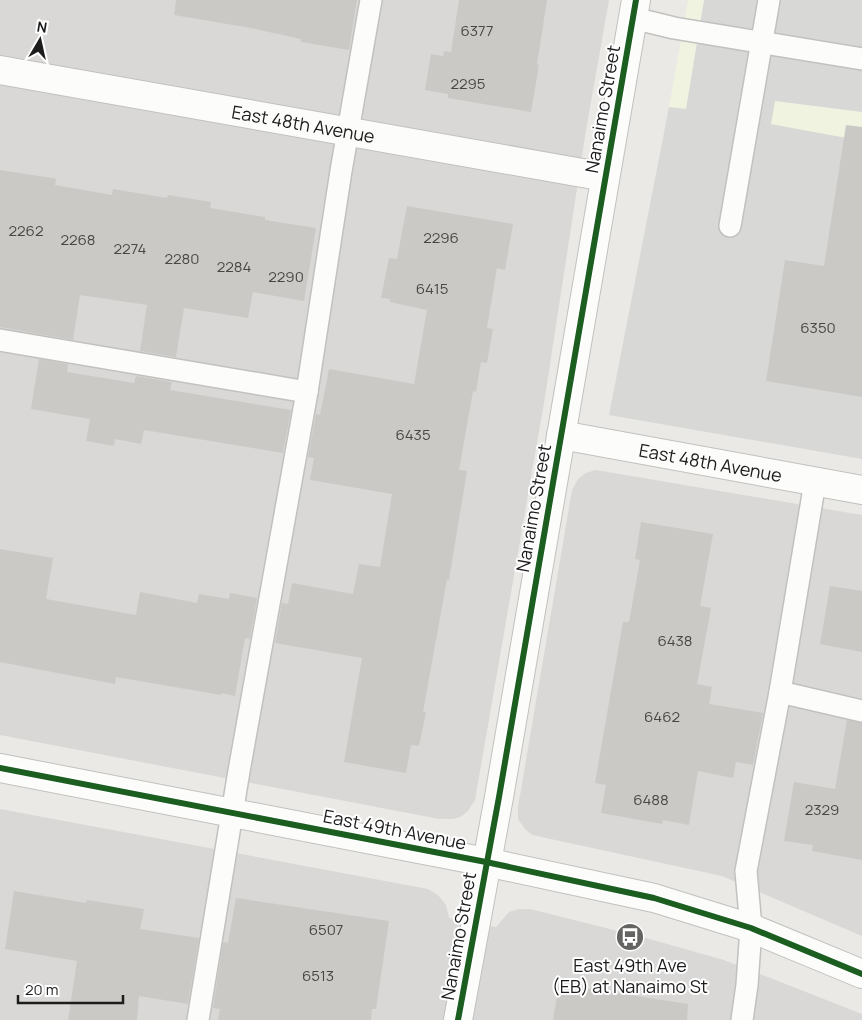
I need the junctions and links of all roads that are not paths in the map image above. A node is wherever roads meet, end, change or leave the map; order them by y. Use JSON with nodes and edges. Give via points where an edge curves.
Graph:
{"nodes":[{"id":1,"x":371,"y":0,"type":"edge"},
{"id":2,"x":768,"y":0,"type":"edge"},
{"id":3,"x":634,"y":9,"type":"edge"},
{"id":4,"x":762,"y":42,"type":"junction"},
{"id":5,"x":862,"y":59,"type":"edge"},
{"id":6,"x":0,"y":70,"type":"edge"},
{"id":7,"x":348,"y":131,"type":"junction"},
{"id":8,"x":605,"y":177,"type":"junction"},
{"id":9,"x":730,"y":226,"type":"dead end"},
{"id":10,"x":0,"y":340,"type":"edge"},
{"id":11,"x":307,"y":392,"type":"junction"},
{"id":12,"x":561,"y":435,"type":"junction"},
{"id":13,"x":815,"y":482,"type":"junction"},
{"id":14,"x":862,"y":490,"type":"edge"},
{"id":15,"x":780,"y":692,"type":"junction"},
{"id":16,"x":862,"y":711,"type":"edge"},
{"id":17,"x":0,"y":768,"type":"edge"},
{"id":18,"x":232,"y":812,"type":"junction"},
{"id":19,"x":486,"y":862,"type":"junction"},
{"id":20,"x":751,"y":928,"type":"junction"},
{"id":21,"x":862,"y":974,"type":"edge"},
{"id":22,"x":198,"y":1020,"type":"edge"},
{"id":23,"x":458,"y":1020,"type":"edge"},
{"id":24,"x":742,"y":1020,"type":"edge"}],
"edges":[{"from":1,"to":7,"type":"lane"},
{"from":2,"to":4,"type":"lane"},
{"from":3,"to":4,"type":"lane","via":[[674,28]]},
{"from":3,"to":8,"type":"street","name":"Nanaimo Street"},
{"from":4,"to":5,"type":"lane"},
{"from":4,"to":9,"type":"lane"},
{"from":6,"to":7,"type":"street","name":"East 48th Avenue"},
{"from":7,"to":8,"type":"street","name":"East 48th Avenue"},
{"from":7,"to":11,"type":"lane"},
{"from":8,"to":12,"type":"street","name":"Nanaimo Street"},
{"from":10,"to":11,"type":"lane"},
{"from":11,"to":18,"type":"lane"},
{"from":12,"to":13,"type":"street","name":"East 48th Avenue"},
{"from":12,"to":19,"type":"street","name":"Nanaimo Street"},
{"from":13,"to":14,"type":"street","name":"East 48th Avenue"},
{"from":13,"to":15,"type":"lane"},
{"from":15,"to":16,"type":"lane"},
{"from":15,"to":20,"type":"lane","via":[[746,871]]},
{"from":17,"to":18,"type":"street","name":"East 49th Avenue"},
{"from":18,"to":19,"type":"street","name":"East 49th Avenue"},
{"from":18,"to":22,"type":"lane"},
{"from":19,"to":20,"type":"street","name":"East 49th Avenue","via":[[654,898]]},
{"from":19,"to":23,"type":"street","name":"Nanaimo Street"},
{"from":20,"to":21,"type":"street","name":"East 49th Avenue"},
{"from":20,"to":24,"type":"lane","via":[[748,985]]}]}
